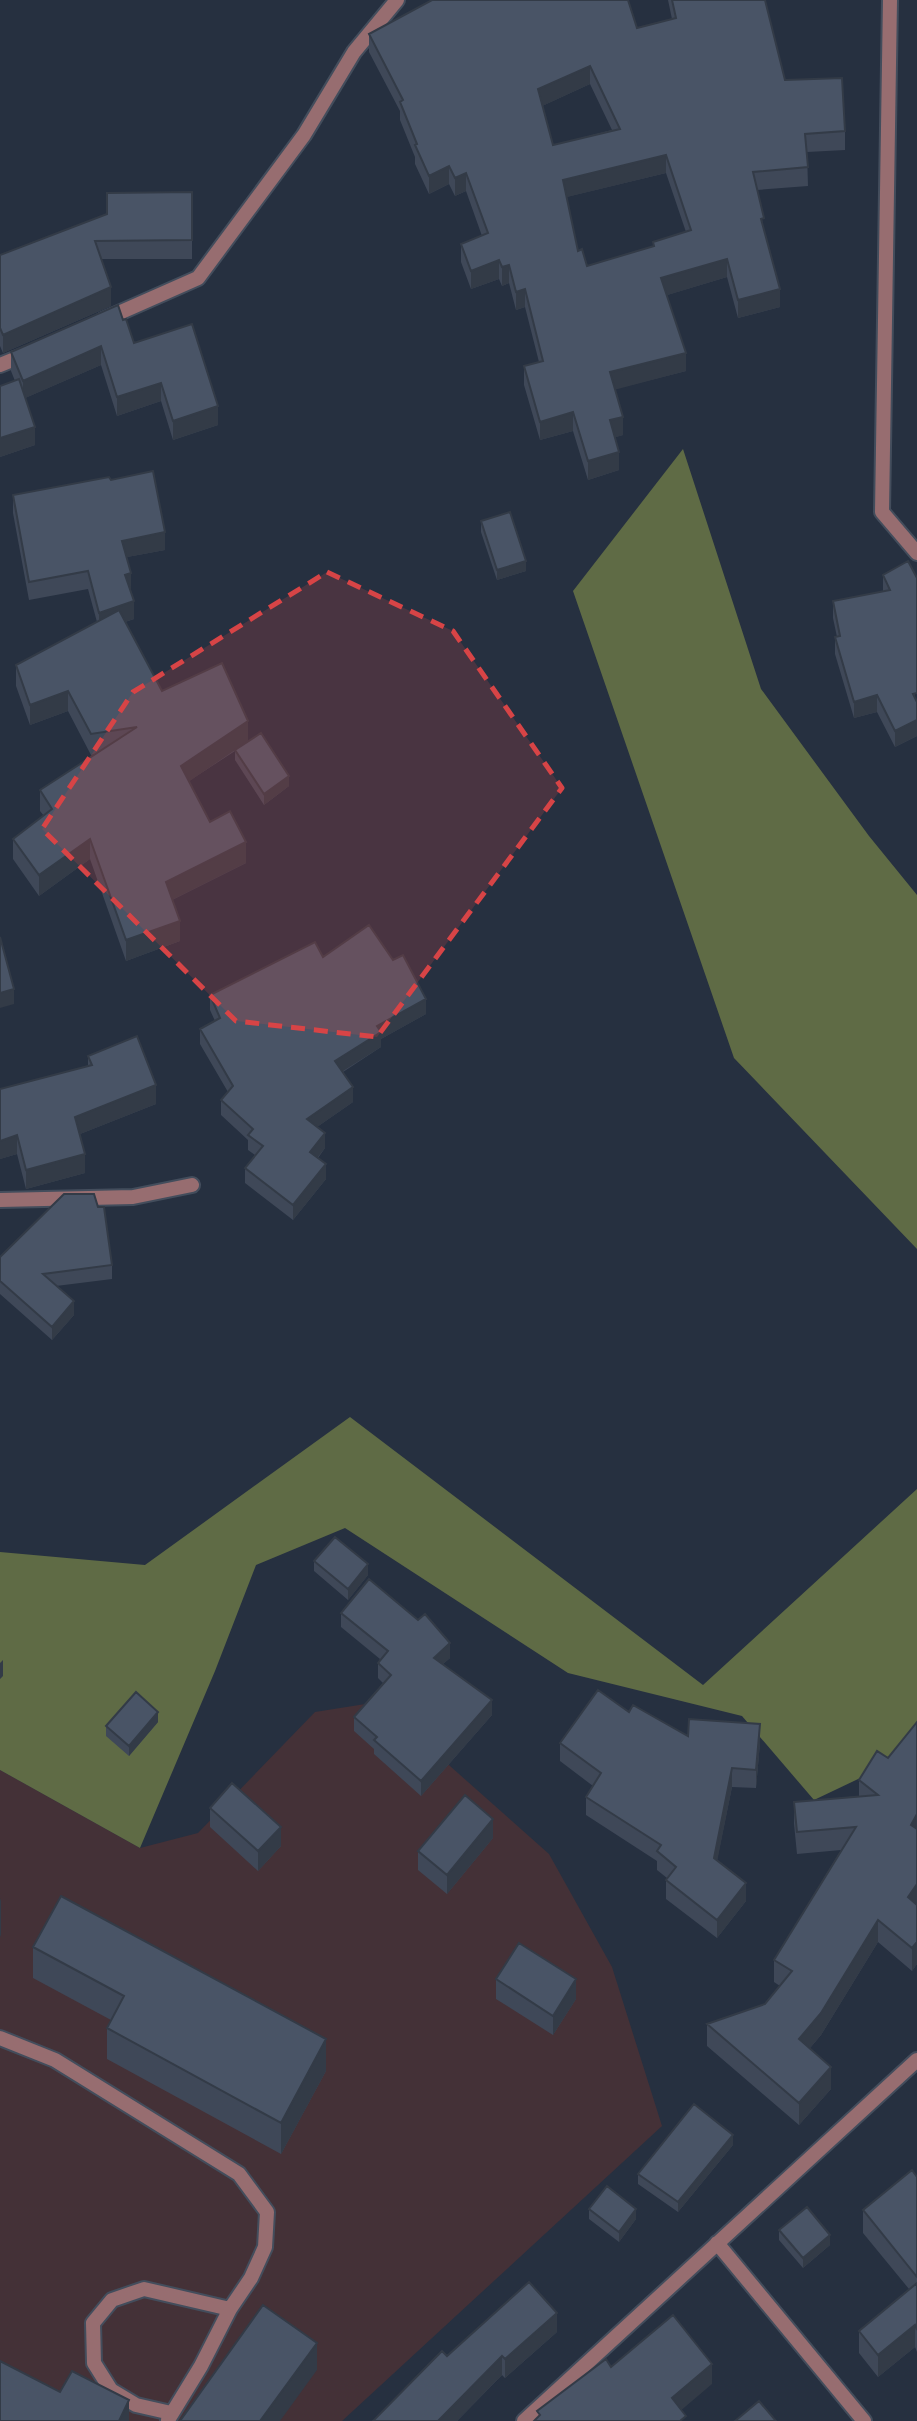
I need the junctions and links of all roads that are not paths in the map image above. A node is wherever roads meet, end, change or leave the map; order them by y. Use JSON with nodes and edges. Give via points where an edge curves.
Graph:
{"nodes":[{"id":1,"x":397,"y":0,"type":"edge"},
{"id":2,"x":890,"y":0,"type":"edge"},
{"id":3,"x":87,"y":327,"type":"edge"},
{"id":4,"x":37,"y":349,"type":"edge"},
{"id":5,"x":0,"y":366,"type":"edge"},
{"id":6,"x":917,"y":553,"type":"edge"},
{"id":7,"x":192,"y":1185,"type":"dead end"},
{"id":8,"x":0,"y":1200,"type":"edge"},
{"id":9,"x":0,"y":2038,"type":"edge"},
{"id":10,"x":917,"y":2060,"type":"edge"},
{"id":11,"x":717,"y":2243,"type":"junction"},
{"id":12,"x":230,"y":2309,"type":"junction"},
{"id":13,"x":169,"y":2417,"type":"edge"},
{"id":14,"x":524,"y":2421,"type":"edge"},
{"id":15,"x":864,"y":2421,"type":"edge"}],
"edges":[{"from":1,"to":3,"type":"street","via":[[354,52],[304,135],[198,278]]},
{"from":2,"to":6,"type":"street","via":[[882,512]]},
{"from":4,"to":5,"type":"street"},
{"from":7,"to":8,"type":"street","via":[[134,1197]]},
{"from":9,"to":12,"type":"street","via":[[55,2060],[239,2174],[267,2212],[266,2236],[251,2278]]},
{"from":10,"to":11,"type":"street"},
{"from":11,"to":14,"type":"street"},
{"from":11,"to":15,"type":"street"},
{"from":12,"to":13,"type":"street"},
{"from":12,"to":13,"type":"street","via":[[144,2289],[112,2300],[93,2323],[94,2362],[111,2390]]}]}
